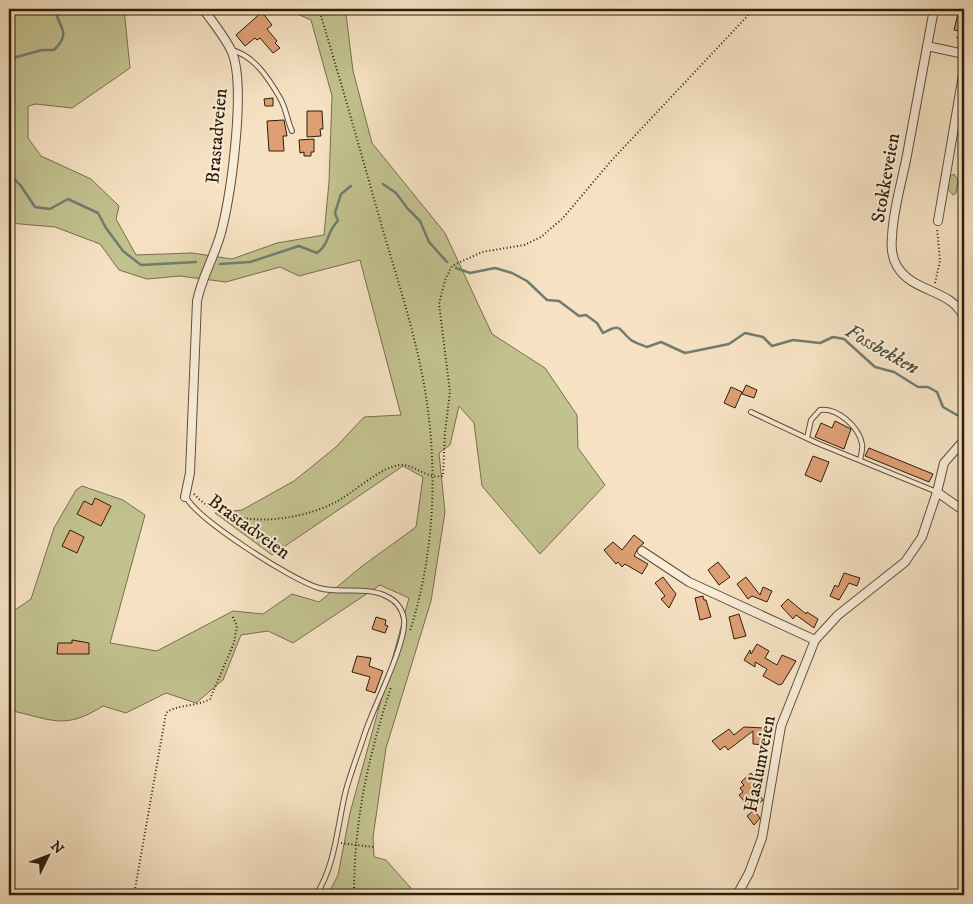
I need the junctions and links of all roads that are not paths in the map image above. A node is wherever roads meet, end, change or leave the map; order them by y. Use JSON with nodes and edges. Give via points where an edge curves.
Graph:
{"nodes":[{"id":1,"x":204,"y":9,"type":"edge"},
{"id":2,"x":934,"y":9,"type":"edge"},
{"id":3,"x":927,"y":46,"type":"junction"},
{"id":4,"x":231,"y":50,"type":"junction"},
{"id":5,"x":964,"y":54,"type":"edge"},
{"id":6,"x":964,"y":69,"type":"edge"},
{"id":7,"x":292,"y":131,"type":"dead end"},
{"id":8,"x":938,"y":221,"type":"road end"},
{"id":9,"x":964,"y":318,"type":"edge"},
{"id":10,"x":751,"y":412,"type":"dead end"},
{"id":11,"x":807,"y":438,"type":"junction"},
{"id":12,"x":964,"y":440,"type":"edge"},
{"id":13,"x":860,"y":460,"type":"junction"},
{"id":14,"x":937,"y":492,"type":"junction"},
{"id":15,"x":186,"y":497,"type":"joint"},
{"id":16,"x":964,"y":511,"type":"edge"},
{"id":17,"x":642,"y":551,"type":"dead end"},
{"id":18,"x":815,"y":640,"type":"junction"},
{"id":19,"x":316,"y":895,"type":"edge"},
{"id":20,"x":738,"y":895,"type":"edge"}],
"edges":[{"from":1,"to":4,"type":"street","name":"Brastadveien"},
{"from":2,"to":3,"type":"street","name":"Stokkeveien"},
{"from":3,"to":5,"type":"street"},
{"from":3,"to":9,"type":"street","name":"Stokkeveien","via":[[896,204],[892,249],[903,275],[956,305]]},
{"from":4,"to":7,"type":"lane","via":[[248,57],[260,69],[280,98]]},
{"from":4,"to":15,"type":"street","name":"Brastadveien","via":[[238,94],[232,168],[222,229],[197,301]]},
{"from":6,"to":8,"type":"street"},
{"from":10,"to":11,"type":"lane"},
{"from":11,"to":13,"type":"lane"},
{"from":11,"to":13,"type":"lane","via":[[814,416],[820,410],[831,411],[846,419],[859,436],[862,445]]},
{"from":12,"to":14,"type":"street","via":[[944,463]]},
{"from":13,"to":14,"type":"lane"},
{"from":14,"to":16,"type":"street"},
{"from":14,"to":18,"type":"street","name":"Haslumveien","via":[[922,537],[904,562],[838,615]]},
{"from":15,"to":19,"type":"lane","name":"Brastadveien","via":[[202,515],[296,580],[336,592],[378,593],[395,601],[401,609],[404,620],[402,633],[381,696],[364,734],[346,791],[330,866]]},
{"from":17,"to":18,"type":"street","via":[[689,582]]},
{"from":18,"to":20,"type":"street","name":"Haslumveien","via":[[781,726],[762,838]]}]}
